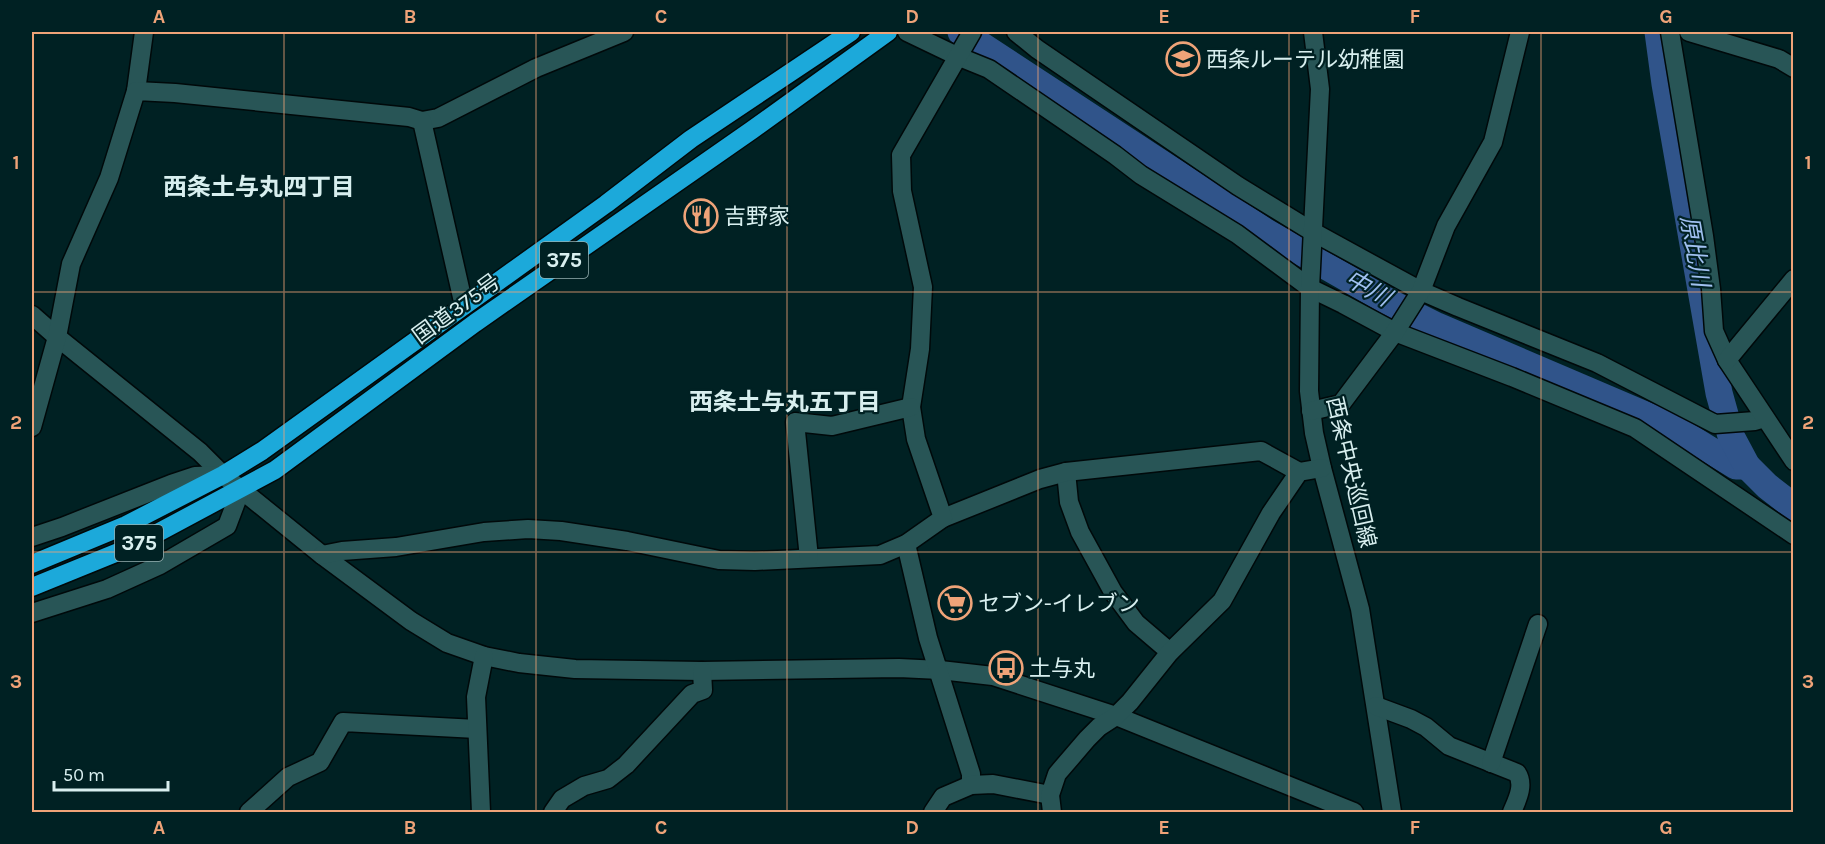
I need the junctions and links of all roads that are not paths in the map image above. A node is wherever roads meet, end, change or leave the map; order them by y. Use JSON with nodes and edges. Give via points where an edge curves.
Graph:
{"nodes":[{"id":1,"x":144,"y":32,"type":"edge"},
{"id":2,"x":624,"y":32,"type":"edge"},
{"id":3,"x":848,"y":32,"type":"edge"},
{"id":4,"x":888,"y":32,"type":"edge"},
{"id":5,"x":907,"y":32,"type":"edge"},
{"id":6,"x":972,"y":32,"type":"edge"},
{"id":7,"x":1017,"y":32,"type":"edge"},
{"id":8,"x":1313,"y":32,"type":"edge"},
{"id":9,"x":1520,"y":32,"type":"edge"},
{"id":10,"x":1670,"y":32,"type":"edge"},
{"id":11,"x":1689,"y":32,"type":"edge"},
{"id":12,"x":959,"y":52,"type":"junction"},
{"id":13,"x":1794,"y":68,"type":"edge"},
{"id":14,"x":136,"y":91,"type":"junction"},
{"id":15,"x":422,"y":121,"type":"junction"},
{"id":16,"x":1313,"y":235,"type":"junction"},
{"id":17,"x":1794,"y":279,"type":"edge"},
{"id":18,"x":1310,"y":285,"type":"junction"},
{"id":19,"x":1419,"y":294,"type":"junction"},
{"id":20,"x":464,"y":306,"type":"junction"},
{"id":21,"x":32,"y":315,"type":"edge"},
{"id":22,"x":1397,"y":329,"type":"junction"},
{"id":23,"x":57,"y":337,"type":"junction"},
{"id":24,"x":1727,"y":360,"type":"junction"},
{"id":25,"x":911,"y":407,"type":"junction"},
{"id":26,"x":1311,"y":411,"type":"junction"},
{"id":27,"x":1760,"y":419,"type":"junction"},
{"id":28,"x":32,"y":427,"type":"edge"},
{"id":29,"x":1794,"y":461,"type":"edge"},
{"id":30,"x":1322,"y":468,"type":"junction"},
{"id":31,"x":1066,"y":472,"type":"junction"},
{"id":32,"x":1299,"y":472,"type":"junction"},
{"id":33,"x":223,"y":475,"type":"junction"},
{"id":34,"x":241,"y":489,"type":"junction"},
{"id":35,"x":943,"y":518,"type":"junction"},
{"id":36,"x":1794,"y":535,"type":"edge"},
{"id":37,"x":32,"y":537,"type":"edge"},
{"id":38,"x":906,"y":544,"type":"junction"},
{"id":39,"x":322,"y":555,"type":"junction"},
{"id":40,"x":809,"y":558,"type":"junction"},
{"id":41,"x":32,"y":564,"type":"edge"},
{"id":42,"x":32,"y":587,"type":"edge"},
{"id":43,"x":32,"y":613,"type":"edge"},
{"id":44,"x":1538,"y":624,"type":"dead end"},
{"id":45,"x":1170,"y":652,"type":"junction"},
{"id":46,"x":484,"y":656,"type":"junction"},
{"id":47,"x":940,"y":670,"type":"junction"},
{"id":48,"x":702,"y":671,"type":"junction"},
{"id":49,"x":1376,"y":706,"type":"junction"},
{"id":50,"x":1116,"y":716,"type":"junction"},
{"id":51,"x":477,"y":729,"type":"junction"},
{"id":52,"x":1491,"y":763,"type":"junction"},
{"id":53,"x":971,"y":785,"type":"junction"},
{"id":54,"x":1051,"y":804,"type":"edge"},
{"id":55,"x":249,"y":813,"type":"edge"},
{"id":56,"x":482,"y":813,"type":"edge"},
{"id":57,"x":553,"y":813,"type":"edge"},
{"id":58,"x":933,"y":813,"type":"edge"},
{"id":59,"x":1354,"y":813,"type":"edge"},
{"id":60,"x":1392,"y":813,"type":"edge"},
{"id":61,"x":1512,"y":813,"type":"edge"}],
"edges":[{"from":1,"to":14,"type":"street"},
{"from":2,"to":15,"type":"street","via":[[536,68],[438,118]]},
{"from":3,"to":20,"type":"highway","name":"国道375号","number":"375","via":[[691,139]]},
{"from":4,"to":34,"type":"highway","name":"国道375号","number":"375","via":[[475,323],[275,470]]},
{"from":5,"to":12,"type":"street"},
{"from":6,"to":12,"type":"street"},
{"from":7,"to":16,"type":"street"},
{"from":8,"to":16,"type":"street","name":"西条中央巡回線","via":[[1320,89]]},
{"from":9,"to":19,"type":"street","via":[[1493,142],[1446,226]]},
{"from":10,"to":24,"type":"street","via":[[1704,236],[1714,331]]},
{"from":11,"to":13,"type":"street","via":[[1779,59]]},
{"from":12,"to":18,"type":"street"},
{"from":12,"to":25,"type":"street","via":[[901,155],[902,192],[923,287],[920,349]]},
{"from":14,"to":15,"type":"street"},
{"from":14,"to":23,"type":"street","via":[[109,178],[71,264]]},
{"from":15,"to":20,"type":"street"},
{"from":16,"to":18,"type":"street","name":"西条中央巡回線"},
{"from":16,"to":19,"type":"street"},
{"from":17,"to":24,"type":"street"},
{"from":18,"to":22,"type":"street"},
{"from":18,"to":26,"type":"street","name":"西条中央巡回線"},
{"from":19,"to":22,"type":"street"},
{"from":19,"to":27,"type":"street","via":[[1597,363],[1715,424]]},
{"from":20,"to":33,"type":"highway","name":"国道375号","number":"375"},
{"from":21,"to":23,"type":"street"},
{"from":22,"to":26,"type":"street","via":[[1341,404]]},
{"from":22,"to":36,"type":"street","via":[[1635,428]]},
{"from":23,"to":28,"type":"street"},
{"from":23,"to":33,"type":"street"},
{"from":24,"to":27,"type":"street"},
{"from":25,"to":35,"type":"street","via":[[916,440]]},
{"from":25,"to":40,"type":"street","via":[[832,426],[795,422]]},
{"from":26,"to":30,"type":"street","name":"西条中央巡回線"},
{"from":27,"to":29,"type":"street"},
{"from":30,"to":32,"type":"street"},
{"from":30,"to":49,"type":"street","name":"西条中央巡回線","via":[[1360,609]]},
{"from":31,"to":32,"type":"street","via":[[1261,451]]},
{"from":31,"to":35,"type":"street"},
{"from":31,"to":45,"type":"street","via":[[1069,501],[1080,532],[1113,592],[1136,623]]},
{"from":32,"to":45,"type":"street","via":[[1271,513],[1222,601]]},
{"from":33,"to":34,"type":"street"},
{"from":33,"to":37,"type":"street","via":[[195,476],[171,483]]},
{"from":33,"to":41,"type":"highway","name":"国道375号","number":"375","via":[[126,525]]},
{"from":34,"to":39,"type":"street"},
{"from":34,"to":42,"type":"highway","name":"国道375号","number":"375","via":[[123,551]]},
{"from":34,"to":43,"type":"street","via":[[227,526],[160,565],[107,589]]},
{"from":35,"to":38,"type":"street"},
{"from":38,"to":40,"type":"street","via":[[880,555]]},
{"from":38,"to":47,"type":"street","via":[[928,638]]},
{"from":39,"to":40,"type":"street","via":[[528,529],[627,541],[719,560]]},
{"from":39,"to":46,"type":"street","via":[[411,621],[447,643]]},
{"from":44,"to":52,"type":"street"},
{"from":45,"to":50,"type":"street"},
{"from":46,"to":48,"type":"street","via":[[575,669]]},
{"from":46,"to":51,"type":"street","via":[[476,697]]},
{"from":47,"to":48,"type":"street"},
{"from":47,"to":50,"type":"street","via":[[993,676]]},
{"from":47,"to":53,"type":"street","via":[[972,774]]},
{"from":48,"to":57,"type":"street","via":[[703,690],[692,694],[626,765],[608,779],[584,786],[562,799]]},
{"from":49,"to":52,"type":"street","via":[[1411,719],[1449,746]]},
{"from":49,"to":60,"type":"street","name":"西条中央巡回線"},
{"from":50,"to":54,"type":"street","via":[[1087,738],[1057,774]]},
{"from":50,"to":59,"type":"street"},
{"from":51,"to":55,"type":"street","via":[[343,722],[320,762],[288,777]]},
{"from":51,"to":56,"type":"street"},
{"from":52,"to":61,"type":"street","via":[[1517,773],[1521,780]]},
{"from":53,"to":54,"type":"street","via":[[993,784]]},
{"from":53,"to":58,"type":"street","via":[[943,797]]}]}
